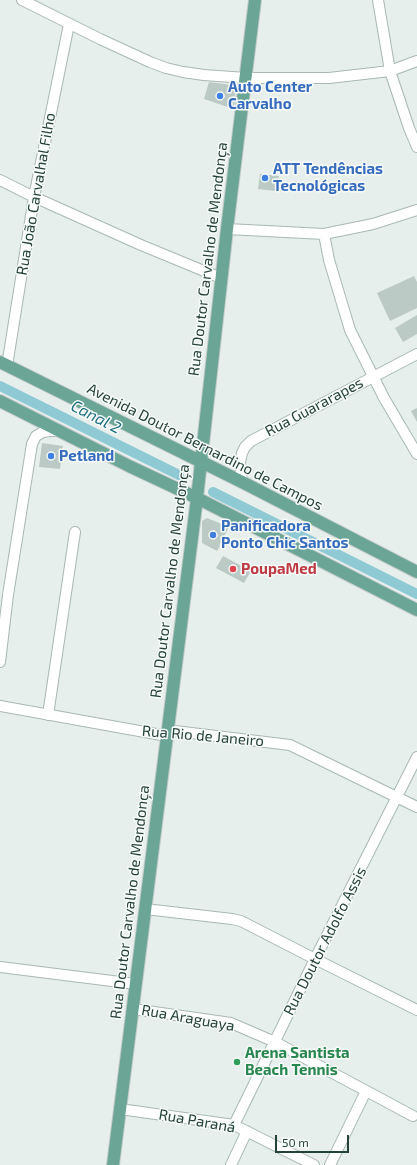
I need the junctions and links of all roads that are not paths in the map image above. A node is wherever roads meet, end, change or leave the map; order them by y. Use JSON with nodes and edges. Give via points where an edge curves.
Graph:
{"nodes":[{"id":1,"x":22,"y":0,"type":"edge"},
{"id":2,"x":255,"y":0,"type":"edge"},
{"id":3,"x":378,"y":0,"type":"edge"},
{"id":4,"x":69,"y":24,"type":"junction"},
{"id":5,"x":417,"y":61,"type":"edge"},
{"id":6,"x":390,"y":71,"type":"junction"},
{"id":7,"x":246,"y":78,"type":"junction"},
{"id":8,"x":417,"y":147,"type":"edge"},
{"id":9,"x":0,"y":180,"type":"edge"},
{"id":10,"x":34,"y":198,"type":"junction"},
{"id":11,"x":417,"y":210,"type":"edge"},
{"id":12,"x":227,"y":229,"type":"junction"},
{"id":13,"x":324,"y":234,"type":"junction"},
{"id":14,"x":221,"y":278,"type":"junction"},
{"id":15,"x":417,"y":354,"type":"edge"},
{"id":16,"x":3,"y":364,"type":"edge"},
{"id":17,"x":374,"y":376,"type":"junction"},
{"id":18,"x":0,"y":401,"type":"edge"},
{"id":19,"x":58,"y":431,"type":"junction"},
{"id":20,"x":417,"y":454,"type":"edge"},
{"id":21,"x":200,"y":462,"type":"junction"},
{"id":22,"x":242,"y":482,"type":"junction"},
{"id":23,"x":197,"y":498,"type":"junction"},
{"id":24,"x":75,"y":532,"type":"dead end"},
{"id":25,"x":417,"y":572,"type":"edge"},
{"id":26,"x":4,"y":593,"type":"edge"},
{"id":27,"x":417,"y":610,"type":"edge"},
{"id":28,"x":0,"y":662,"type":"edge"},
{"id":29,"x":0,"y":706,"type":"edge"},
{"id":30,"x":48,"y":715,"type":"junction"},
{"id":31,"x":167,"y":736,"type":"junction"},
{"id":32,"x":417,"y":757,"type":"edge"},
{"id":33,"x":397,"y":797,"type":"junction"},
{"id":34,"x":417,"y":807,"type":"edge"},
{"id":35,"x":145,"y":909,"type":"junction"},
{"id":36,"x":315,"y":959,"type":"junction"},
{"id":37,"x":0,"y":967,"type":"edge"},
{"id":38,"x":136,"y":984,"type":"junction"},
{"id":39,"x":133,"y":1009,"type":"junction"},
{"id":40,"x":417,"y":1010,"type":"edge"},
{"id":41,"x":274,"y":1042,"type":"junction"},
{"id":42,"x":366,"y":1091,"type":"junction"},
{"id":43,"x":120,"y":1109,"type":"junction"},
{"id":44,"x":413,"y":1116,"type":"dead end"},
{"id":45,"x":234,"y":1124,"type":"junction"},
{"id":46,"x":248,"y":1131,"type":"junction"},
{"id":47,"x":113,"y":1165,"type":"edge"},
{"id":48,"x":231,"y":1165,"type":"edge"},
{"id":49,"x":314,"y":1165,"type":"edge"},
{"id":50,"x":330,"y":1165,"type":"edge"}],
"edges":[{"from":1,"to":4,"type":"street"},
{"from":2,"to":7,"type":"main road","name":"Rua Doutor Carvalho de Mendonça"},
{"from":3,"to":6,"type":"street"},
{"from":4,"to":7,"type":"street","via":[[166,68],[204,75]]},
{"from":4,"to":10,"type":"street","name":"Rua João Carvalhal Filho"},
{"from":5,"to":6,"type":"street"},
{"from":6,"to":7,"type":"street","via":[[329,78]]},
{"from":6,"to":8,"type":"street"},
{"from":7,"to":12,"type":"main road","name":"Rua Doutor Carvalho de Mendonça"},
{"from":9,"to":10,"type":"street"},
{"from":10,"to":14,"type":"street"},
{"from":10,"to":16,"type":"street","name":"Rua João Carvalhal Filho"},
{"from":11,"to":13,"type":"street","via":[[373,224]]},
{"from":12,"to":13,"type":"street"},
{"from":12,"to":14,"type":"main road","name":"Rua Doutor Carvalho de Mendonça"},
{"from":13,"to":17,"type":"street","via":[[350,330]]},
{"from":14,"to":21,"type":"main road","name":"Rua Doutor Carvalho de Mendonça"},
{"from":15,"to":17,"type":"street","name":"Rua Guararapes"},
{"from":16,"to":21,"type":"main road","name":"Avenida Doutor Bernardino de Campos"},
{"from":17,"to":20,"type":"street"},
{"from":17,"to":22,"type":"street","name":"Rua Guararapes","via":[[251,441],[242,453],[240,462]]},
{"from":18,"to":19,"type":"main road"},
{"from":19,"to":23,"type":"main road"},
{"from":19,"to":26,"type":"street","via":[[43,432],[36,436],[32,444]]},
{"from":21,"to":22,"type":"main road","name":"Avenida Doutor Bernardino de Campos"},
{"from":21,"to":23,"type":"main road","name":"Rua Doutor Carvalho de Mendonça"},
{"from":22,"to":25,"type":"main road","name":"Avenida Doutor Bernardino de Campos"},
{"from":23,"to":27,"type":"main road"},
{"from":23,"to":31,"type":"main road","name":"Rua Doutor Carvalho de Mendonça"},
{"from":24,"to":30,"type":"street"},
{"from":26,"to":28,"type":"street"},
{"from":29,"to":30,"type":"street","name":"Rua Rio de Janeiro"},
{"from":30,"to":31,"type":"street","name":"Rua Rio de Janeiro"},
{"from":31,"to":33,"type":"street","name":"Rua Rio de Janeiro","via":[[175,731],[290,745]]},
{"from":31,"to":35,"type":"main road","name":"Rua Doutor Carvalho de Mendonça"},
{"from":32,"to":33,"type":"street","name":"Rua Doutor Adolfo Assis"},
{"from":33,"to":34,"type":"street","name":"Rua Rio de Janeiro"},
{"from":33,"to":36,"type":"street","name":"Rua Doutor Adolfo Assis"},
{"from":35,"to":36,"type":"street","via":[[241,921]]},
{"from":35,"to":38,"type":"main road","name":"Rua Doutor Carvalho de Mendonça"},
{"from":36,"to":40,"type":"street"},
{"from":36,"to":41,"type":"street","name":"Rua Doutor Adolfo Assis"},
{"from":37,"to":38,"type":"street"},
{"from":38,"to":39,"type":"main road","name":"Rua Doutor Carvalho de Mendonça"},
{"from":39,"to":41,"type":"street","name":"Rua Araguaya","via":[[231,1023]]},
{"from":39,"to":43,"type":"main road","name":"Rua Doutor Carvalho de Mendonça"},
{"from":41,"to":42,"type":"street","name":"Rua Araguaya"},
{"from":41,"to":45,"type":"street","name":"Rua Doutor Adolfo Assis"},
{"from":42,"to":44,"type":"street","name":"Rua Araguaya"},
{"from":42,"to":50,"type":"street"},
{"from":43,"to":45,"type":"street","name":"Rua Paraná"},
{"from":43,"to":47,"type":"main road","name":"Rua Doutor Carvalho de Mendonça"},
{"from":45,"to":46,"type":"street","name":"Rua Paraná"},
{"from":46,"to":48,"type":"street"},
{"from":46,"to":49,"type":"street","name":"Rua Paraná"}]}
